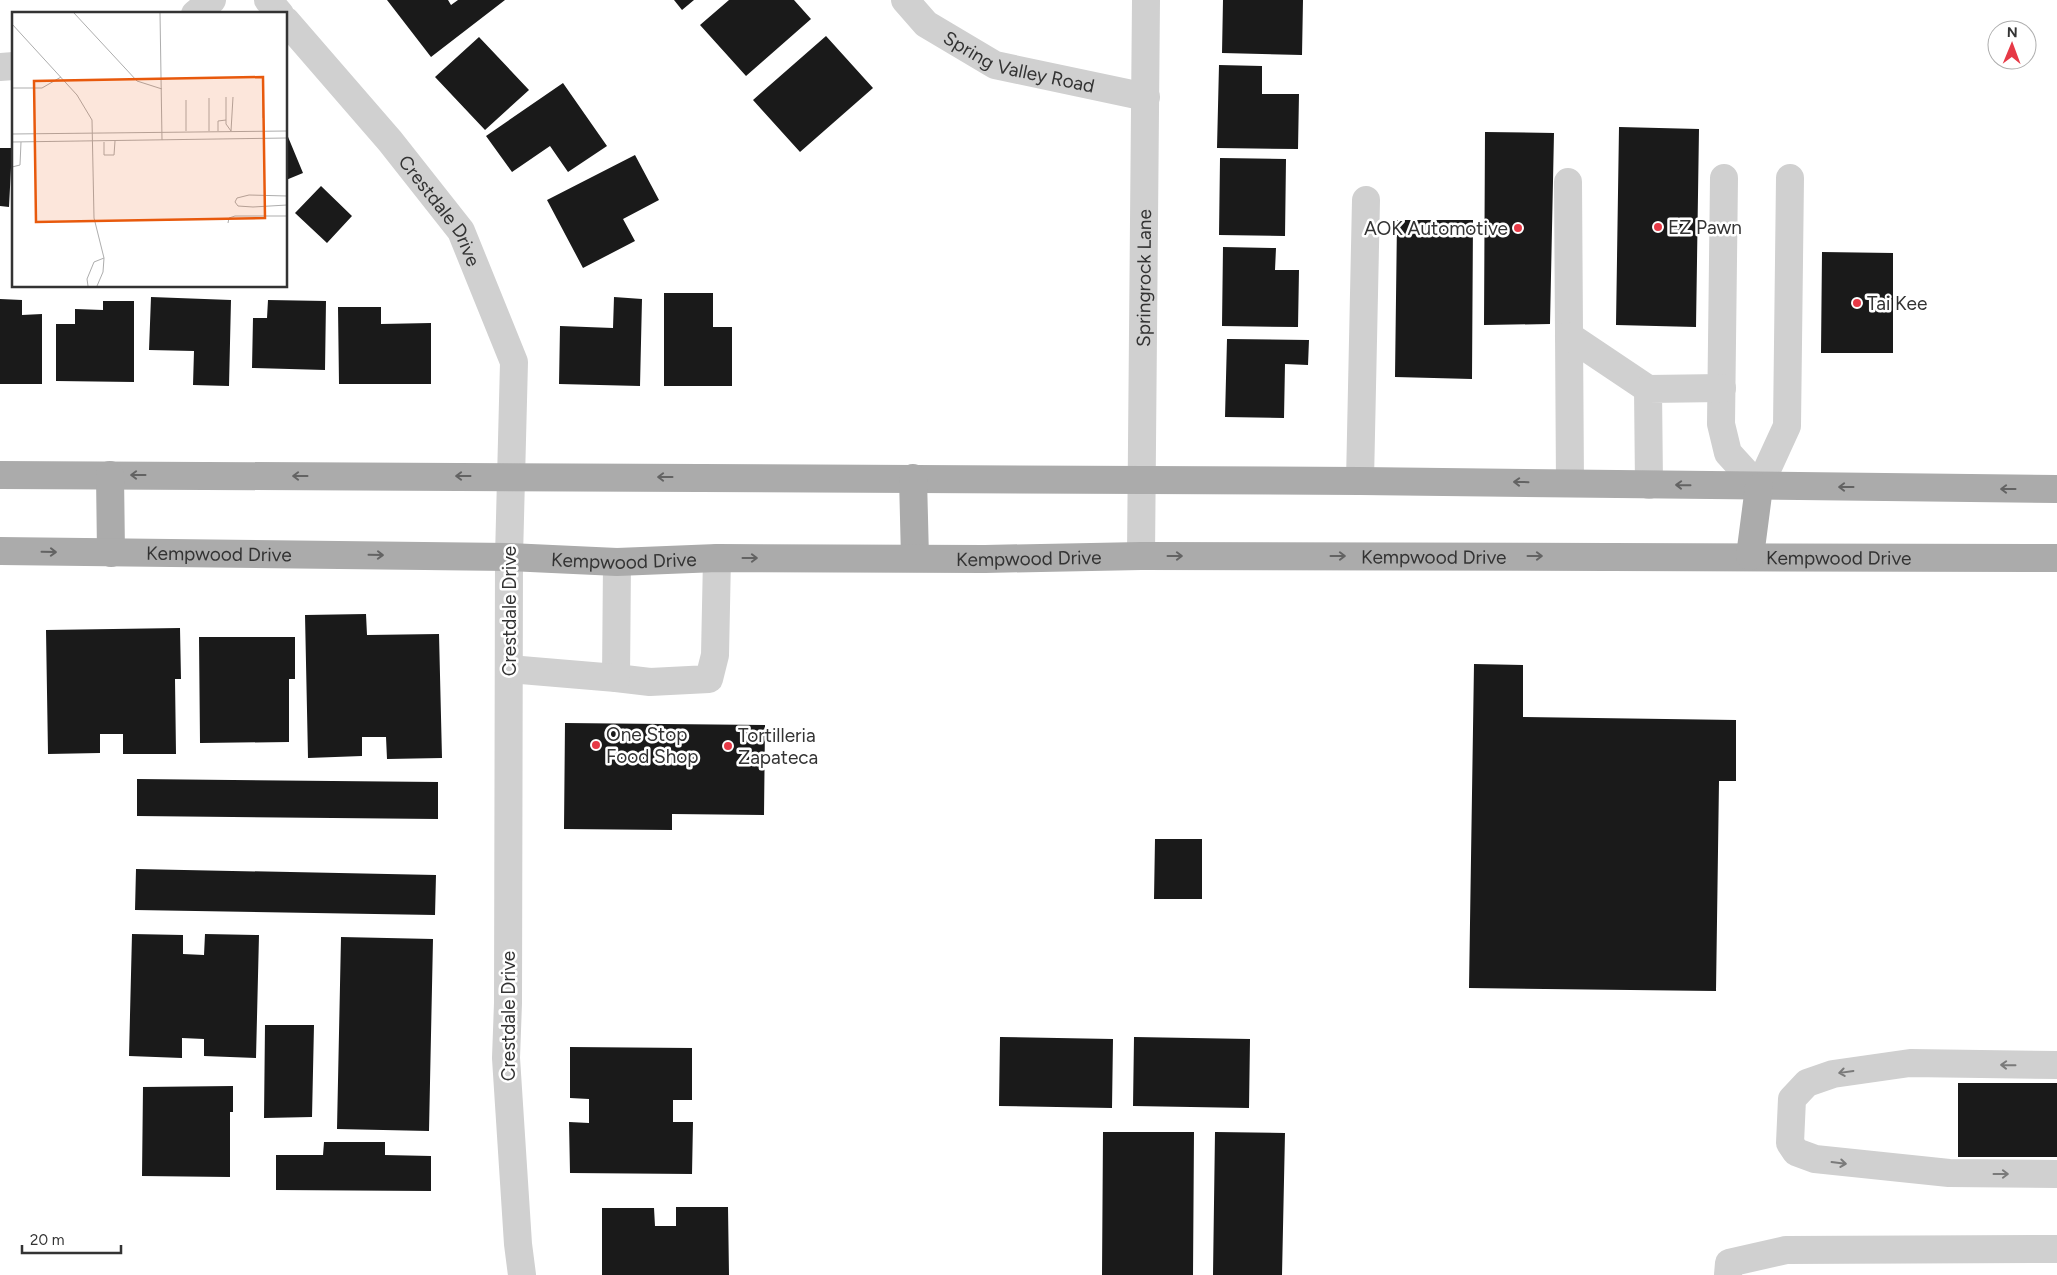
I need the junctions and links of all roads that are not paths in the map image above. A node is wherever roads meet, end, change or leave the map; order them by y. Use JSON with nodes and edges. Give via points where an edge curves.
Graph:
{"nodes":[{"id":1,"x":212,"y":0,"type":"edge"},
{"id":2,"x":268,"y":0,"type":"edge"},
{"id":3,"x":905,"y":0,"type":"edge"},
{"id":4,"x":1146,"y":0,"type":"edge"},
{"id":5,"x":197,"y":12,"type":"edge"},
{"id":6,"x":278,"y":12,"type":"edge"},
{"id":7,"x":288,"y":23,"type":"edge"},
{"id":8,"x":1146,"y":97,"type":"junction"},
{"id":9,"x":1724,"y":178,"type":"dead end"},
{"id":10,"x":1790,"y":178,"type":"dead end"},
{"id":11,"x":1568,"y":182,"type":"dead end"},
{"id":12,"x":1366,"y":200,"type":"dead end"},
{"id":13,"x":1569,"y":336,"type":"junction"},
{"id":14,"x":1722,"y":388,"type":"junction"},
{"id":15,"x":1648,"y":390,"type":"junction"},
{"id":16,"x":0,"y":475,"type":"edge"},
{"id":17,"x":110,"y":475,"type":"junction"},
{"id":18,"x":512,"y":476,"type":"junction"},
{"id":19,"x":912,"y":478,"type":"junction"},
{"id":20,"x":1142,"y":480,"type":"junction"},
{"id":21,"x":1360,"y":481,"type":"junction"},
{"id":22,"x":1570,"y":483,"type":"junction"},
{"id":23,"x":1649,"y":485,"type":"junction"},
{"id":24,"x":1759,"y":487,"type":"junction"},
{"id":25,"x":2057,"y":489,"type":"edge"},
{"id":26,"x":0,"y":552,"type":"edge"},
{"id":27,"x":111,"y":553,"type":"junction"},
{"id":28,"x":1141,"y":556,"type":"junction"},
{"id":29,"x":1750,"y":556,"type":"junction"},
{"id":30,"x":509,"y":557,"type":"junction"},
{"id":31,"x":717,"y":558,"type":"junction"},
{"id":32,"x":915,"y":558,"type":"junction"},
{"id":33,"x":2057,"y":558,"type":"edge"},
{"id":34,"x":618,"y":562,"type":"junction"},
{"id":35,"x":509,"y":669,"type":"junction"},
{"id":36,"x":616,"y":678,"type":"junction"},
{"id":37,"x":2057,"y":1065,"type":"edge"},
{"id":38,"x":2057,"y":1174,"type":"edge"},
{"id":39,"x":2057,"y":1249,"type":"edge"},
{"id":40,"x":522,"y":1275,"type":"edge"},
{"id":41,"x":1728,"y":1275,"type":"edge"}],
"edges":[{"from":1,"to":5,"type":"street"},
{"from":2,"to":6,"type":"street"},
{"from":3,"to":8,"type":"street","name":"Spring Valley Road","via":[[926,24],[995,65]]},
{"from":4,"to":8,"type":"street","name":"Springrock Lane"},
{"from":7,"to":18,"type":"street","name":"Crestdale Drive","via":[[390,141],[461,231],[514,362]]},
{"from":8,"to":20,"type":"street","name":"Springrock Lane"},
{"from":9,"to":14,"type":"street"},
{"from":10,"to":24,"type":"street","via":[[1787,426]]},
{"from":11,"to":13,"type":"street"},
{"from":12,"to":21,"type":"street"},
{"from":13,"to":15,"type":"street"},
{"from":13,"to":22,"type":"street"},
{"from":14,"to":15,"type":"street"},
{"from":14,"to":24,"type":"street","via":[[1721,424],[1728,453]]},
{"from":15,"to":23,"type":"street"},
{"from":16,"to":17,"type":"main road"},
{"from":18,"to":17,"type":"main road","one_way":true},
{"from":17,"to":27,"type":"main road"},
{"from":19,"to":18,"type":"main road","one_way":true},
{"from":18,"to":30,"type":"street","name":"Crestdale Drive"},
{"from":19,"to":20,"type":"main road"},
{"from":19,"to":32,"type":"main road"},
{"from":20,"to":21,"type":"main road"},
{"from":20,"to":28,"type":"street","name":"Springrock Lane"},
{"from":22,"to":21,"type":"main road","one_way":true},
{"from":22,"to":23,"type":"main road"},
{"from":24,"to":23,"type":"main road","one_way":true},
{"from":25,"to":24,"type":"main road","one_way":true},
{"from":24,"to":29,"type":"main road"},
{"from":26,"to":27,"type":"main road","name":"Kempwood Drive","one_way":true},
{"from":27,"to":30,"type":"main road","name":"Kempwood Drive","one_way":true},
{"from":28,"to":29,"type":"main road","name":"Kempwood Drive","one_way":true},
{"from":28,"to":32,"type":"main road","name":"Kempwood Drive"},
{"from":29,"to":33,"type":"main road","name":"Kempwood Drive"},
{"from":30,"to":34,"type":"main road","name":"Kempwood Drive"},
{"from":30,"to":35,"type":"street","name":"Crestdale Drive"},
{"from":31,"to":32,"type":"main road","name":"Kempwood Drive","one_way":true},
{"from":31,"to":34,"type":"main road","name":"Kempwood Drive"},
{"from":31,"to":36,"type":"street","via":[[715,655],[708,679],[650,682]]},
{"from":34,"to":36,"type":"street"},
{"from":35,"to":36,"type":"street"},
{"from":35,"to":40,"type":"street","name":"Crestdale Drive","via":[[506,1058]]},
{"from":37,"to":38,"type":"street","one_way":true,"via":[[1910,1063],[1833,1074],[1807,1083],[1792,1099],[1789,1124],[1790,1143],[1796,1152],[1815,1160],[1949,1173]]},
{"from":39,"to":41,"type":"street","via":[[1786,1250],[1729,1263]]}]}
